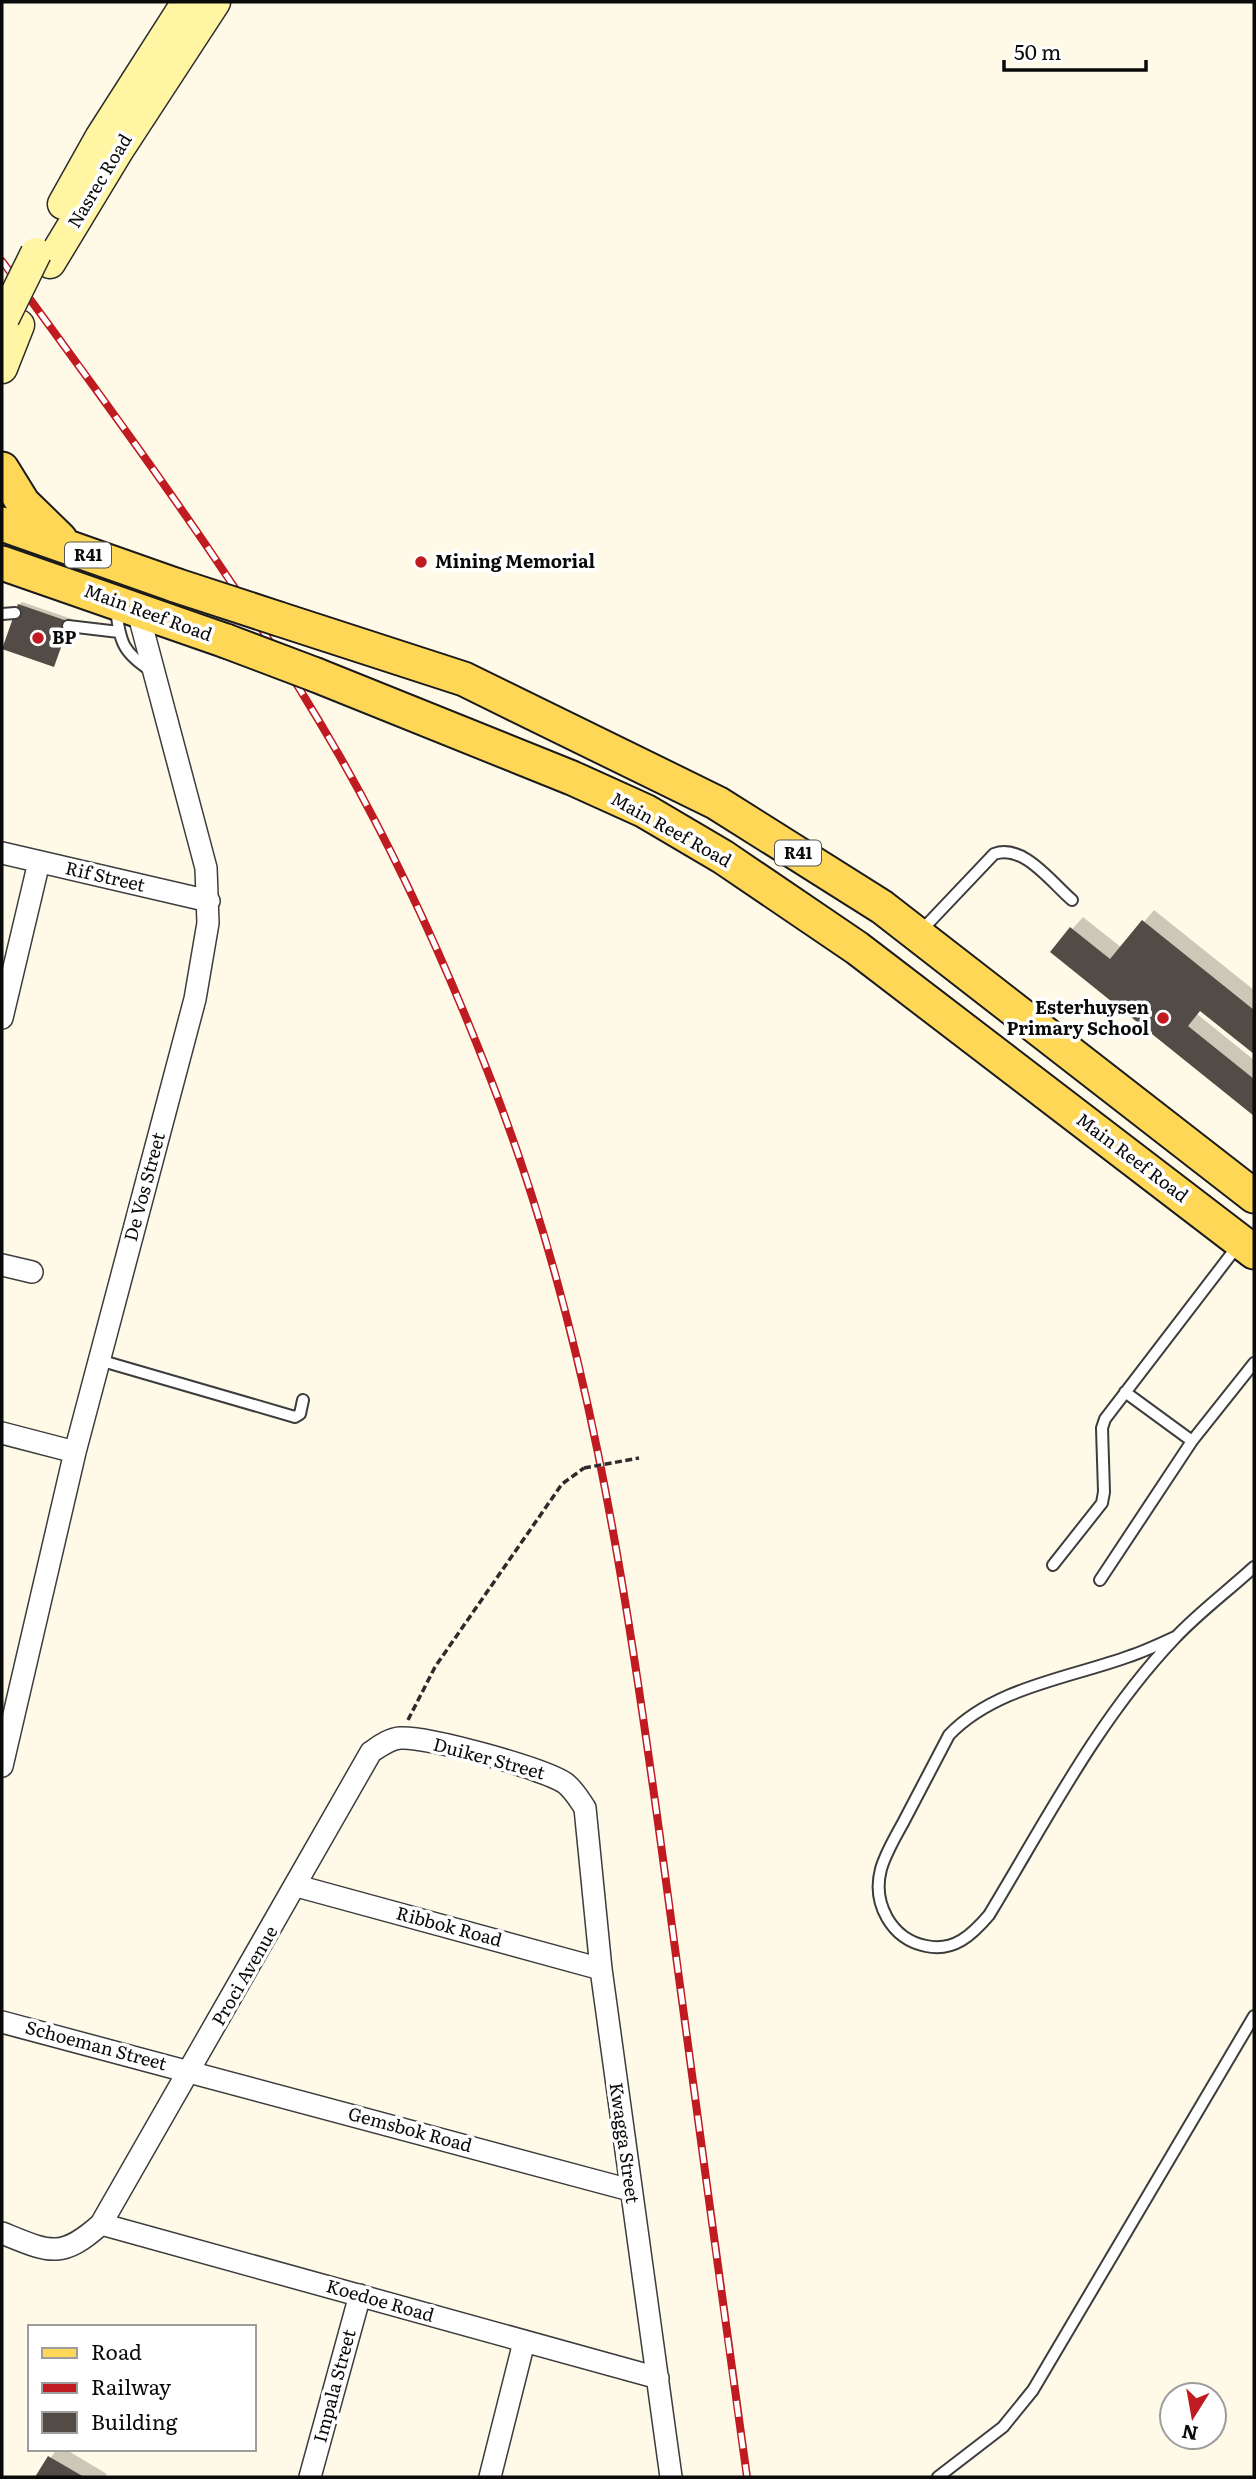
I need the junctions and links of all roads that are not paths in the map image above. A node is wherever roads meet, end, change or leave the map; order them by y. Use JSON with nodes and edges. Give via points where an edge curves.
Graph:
{"nodes":[{"id":1,"x":187,"y":2,"type":"edge"},
{"id":2,"x":215,"y":2,"type":"edge"},
{"id":3,"x":43,"y":258,"type":"junction"},
{"id":4,"x":8,"y":322,"type":"edge"},
{"id":5,"x":2,"y":368,"type":"edge"},
{"id":6,"x":2,"y":469,"type":"edge"},
{"id":7,"x":2,"y":524,"type":"edge"},
{"id":8,"x":75,"y":551,"type":"junction"},
{"id":9,"x":2,"y":563,"type":"edge"},
{"id":10,"x":15,"y":613,"type":"dead end"},
{"id":11,"x":2,"y":614,"type":"edge"},
{"id":12,"x":124,"y":614,"type":"junction"},
{"id":13,"x":68,"y":625,"type":"dead end"},
{"id":14,"x":155,"y":674,"type":"junction"},
{"id":15,"x":2,"y":853,"type":"edge"},
{"id":16,"x":39,"y":862,"type":"junction"},
{"id":17,"x":1072,"y":900,"type":"dead end"},
{"id":18,"x":209,"y":901,"type":"junction"},
{"id":19,"x":917,"y":934,"type":"junction"},
{"id":20,"x":2,"y":1018,"type":"edge"},
{"id":21,"x":1251,"y":1193,"type":"edge"},
{"id":22,"x":1238,"y":1240,"type":"edge"},
{"id":23,"x":2,"y":1265,"type":"edge"},
{"id":24,"x":32,"y":1272,"type":"dead end"},
{"id":25,"x":99,"y":1360,"type":"junction"},
{"id":26,"x":1254,"y":1363,"type":"edge"},
{"id":27,"x":1125,"y":1392,"type":"junction"},
{"id":28,"x":303,"y":1400,"type":"dead end"},
{"id":29,"x":2,"y":1433,"type":"edge"},
{"id":30,"x":1192,"y":1441,"type":"junction"},
{"id":31,"x":75,"y":1452,"type":"junction"},
{"id":32,"x":1053,"y":1565,"type":"dead end"},
{"id":33,"x":1254,"y":1567,"type":"edge"},
{"id":34,"x":1100,"y":1580,"type":"dead end"},
{"id":35,"x":1175,"y":1637,"type":"junction"},
{"id":36,"x":399,"y":1738,"type":"joint"},
{"id":37,"x":2,"y":1766,"type":"edge"},
{"id":38,"x":585,"y":1808,"type":"joint"},
{"id":39,"x":297,"y":1886,"type":"junction"},
{"id":40,"x":601,"y":1969,"type":"junction"},
{"id":41,"x":1254,"y":2016,"type":"edge"},
{"id":42,"x":2,"y":2022,"type":"edge"},
{"id":43,"x":190,"y":2071,"type":"junction"},
{"id":44,"x":630,"y":2190,"type":"junction"},
{"id":45,"x":101,"y":2224,"type":"junction"},
{"id":46,"x":2,"y":2233,"type":"edge"},
{"id":47,"x":360,"y":2295,"type":"junction"},
{"id":48,"x":524,"y":2342,"type":"junction"},
{"id":49,"x":658,"y":2378,"type":"junction"},
{"id":50,"x":310,"y":2477,"type":"edge"},
{"id":51,"x":490,"y":2477,"type":"edge"},
{"id":52,"x":671,"y":2477,"type":"edge"},
{"id":53,"x":938,"y":2477,"type":"edge"}],
"edges":[{"from":1,"to":3,"type":"main road","name":"Nasrec Road","via":[[100,138]]},
{"from":2,"to":3,"type":"main road","name":"Nasrec Road"},
{"from":3,"to":4,"type":"main road","name":"Nasrec Road"},
{"from":4,"to":5,"type":"main road","name":"Nasrec Road"},
{"from":6,"to":8,"type":"main road","via":[[30,511]]},
{"from":7,"to":8,"type":"main road","name":"Main Reef Road","number":"R41"},
{"from":8,"to":19,"type":"main road","name":"Main Reef Road","number":"R41","bridge":true,"via":[[464,679],[717,803]]},
{"from":9,"to":12,"type":"main road","name":"Main Reef Road","number":"R41"},
{"from":10,"to":11,"type":"lane"},
{"from":12,"to":13,"type":"lane"},
{"from":12,"to":14,"type":"street","name":"De Vos Street"},
{"from":12,"to":14,"type":"lane","via":[[128,654]]},
{"from":12,"to":22,"type":"main road","name":"Main Reef Road","number":"R41","bridge":true,"via":[[226,641],[316,675],[645,811],[723,857],[857,948]]},
{"from":14,"to":18,"type":"street","name":"De Vos Street","via":[[201,846]]},
{"from":15,"to":16,"type":"street","name":"Rif Street"},
{"from":16,"to":18,"type":"street","name":"Rif Street"},
{"from":16,"to":20,"type":"street"},
{"from":17,"to":19,"type":"lane","via":[[1019,854],[1005,850],[993,854]]},
{"from":18,"to":25,"type":"street","name":"De Vos Street","via":[[189,1024]]},
{"from":19,"to":21,"type":"main road","name":"Main Reef Road","number":"R41"},
{"from":21,"to":22,"type":"main road"},
{"from":22,"to":27,"type":"lane"},
{"from":23,"to":24,"type":"street"},
{"from":25,"to":28,"type":"lane","via":[[295,1418]]},
{"from":25,"to":31,"type":"street","name":"De Vos Street"},
{"from":26,"to":30,"type":"lane"},
{"from":27,"to":30,"type":"lane"},
{"from":27,"to":32,"type":"lane","via":[[1102,1427],[1102,1503]]},
{"from":29,"to":31,"type":"street"},
{"from":30,"to":34,"type":"lane"},
{"from":31,"to":37,"type":"street","name":"De Vos Street"},
{"from":33,"to":35,"type":"lane"},
{"from":35,"to":35,"type":"lane","via":[[989,1705],[964,1719],[949,1735],[880,1871],[881,1903],[888,1923],[901,1936],[935,1948],[972,1935],[989,1915],[1091,1746]]},
{"from":36,"to":38,"type":"street","name":"Duiker Street","via":[[422,1740],[552,1776],[575,1791]]},
{"from":36,"to":39,"type":"street","name":"Proci Avenue","via":[[371,1752]]},
{"from":38,"to":40,"type":"street","name":"Kwagga Street"},
{"from":39,"to":40,"type":"street","name":"Ribbok Road"},
{"from":39,"to":43,"type":"street","name":"Proci Avenue"},
{"from":40,"to":44,"type":"street","name":"Kwagga Street"},
{"from":41,"to":53,"type":"lane","via":[[1033,2390],[1003,2427]]},
{"from":42,"to":43,"type":"street","name":"Schoeman Street"},
{"from":43,"to":44,"type":"street","name":"Gemsbok Road"},
{"from":43,"to":45,"type":"street","name":"Proci Avenue"},
{"from":44,"to":49,"type":"street","name":"Kwagga Street"},
{"from":45,"to":46,"type":"street","name":"Proci Avenue","via":[[71,2248],[46,2249]]},
{"from":45,"to":47,"type":"street","name":"Koedoe Road"},
{"from":47,"to":48,"type":"street","name":"Koedoe Road"},
{"from":47,"to":50,"type":"street","name":"Impala Street"},
{"from":48,"to":49,"type":"street","name":"Koedoe Road"},
{"from":48,"to":51,"type":"street"},
{"from":49,"to":52,"type":"street","name":"Kwagga Street"}]}
